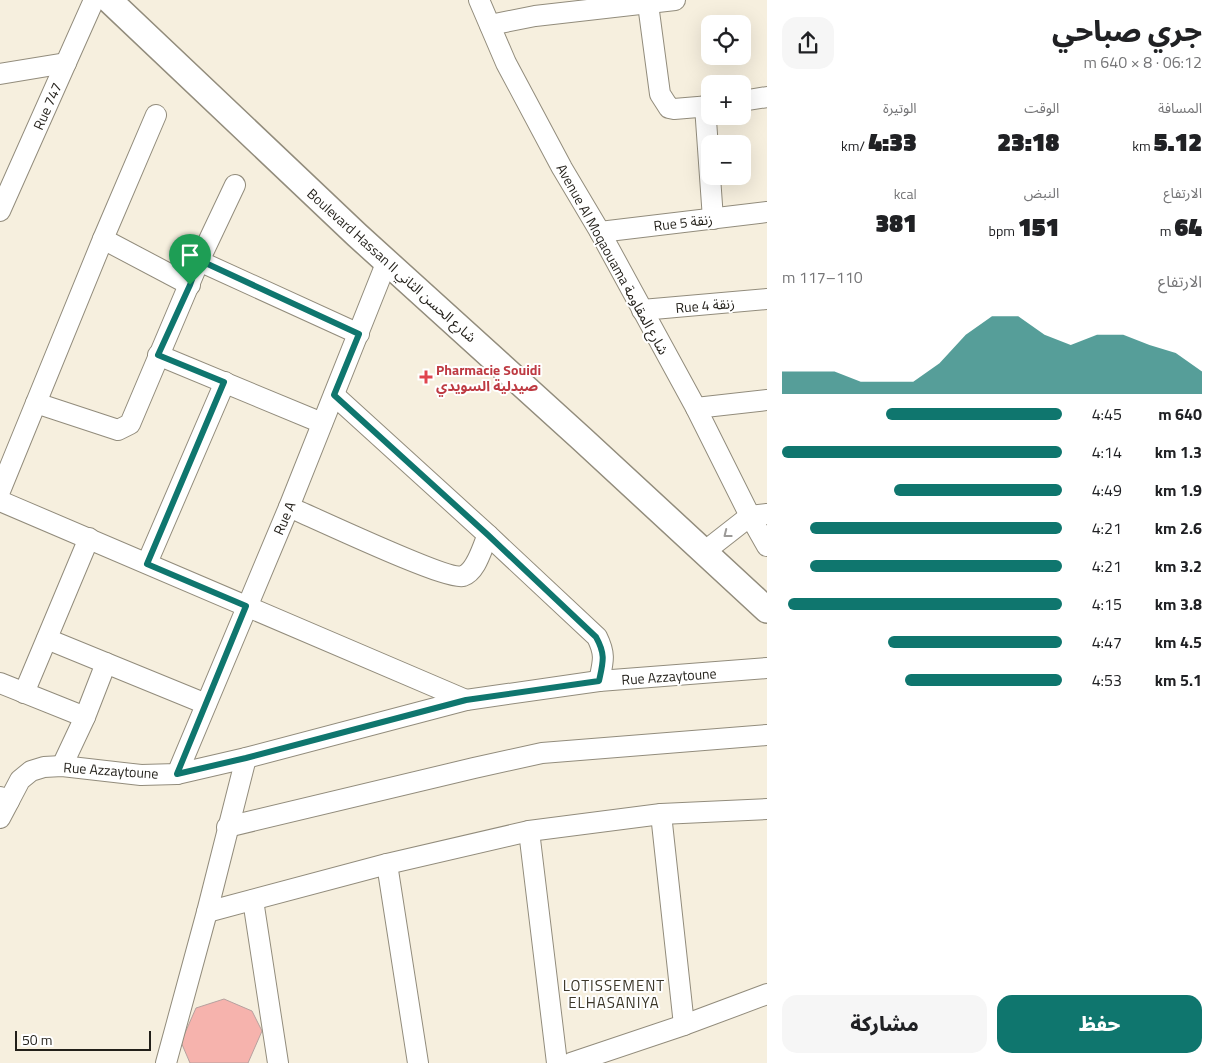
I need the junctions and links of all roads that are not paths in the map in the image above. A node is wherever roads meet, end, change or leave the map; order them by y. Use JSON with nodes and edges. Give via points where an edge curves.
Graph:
{"nodes":[{"id":1,"x":94,"y":0,"type":"edge"},
{"id":2,"x":109,"y":0,"type":"edge"},
{"id":3,"x":479,"y":0,"type":"edge"},
{"id":4,"x":675,"y":0,"type":"edge"},
{"id":5,"x":648,"y":4,"type":"junction"},
{"id":6,"x":490,"y":25,"type":"junction"},
{"id":7,"x":66,"y":62,"type":"junction"},
{"id":8,"x":0,"y":74,"type":"edge"},
{"id":9,"x":767,"y":97,"type":"edge"},
{"id":10,"x":751,"y":99,"type":"edge"},
{"id":11,"x":701,"y":107,"type":"edge"},
{"id":12,"x":156,"y":114,"type":"dead end"},
{"id":13,"x":709,"y":125,"type":"edge"},
{"id":14,"x":9,"y":171,"type":"edge"},
{"id":15,"x":235,"y":185,"type":"dead end"},
{"id":16,"x":0,"y":211,"type":"edge"},
{"id":17,"x":767,"y":212,"type":"edge"},
{"id":18,"x":713,"y":219,"type":"junction"},
{"id":19,"x":600,"y":232,"type":"junction"},
{"id":20,"x":104,"y":239,"type":"junction"},
{"id":21,"x":199,"y":260,"type":"junction"},
{"id":22,"x":388,"y":261,"type":"junction"},
{"id":23,"x":190,"y":285,"type":"junction"},
{"id":24,"x":767,"y":299,"type":"edge"},
{"id":25,"x":642,"y":310,"type":"junction"},
{"id":26,"x":359,"y":334,"type":"junction"},
{"id":27,"x":158,"y":355,"type":"junction"},
{"id":28,"x":224,"y":382,"type":"junction"},
{"id":29,"x":334,"y":395,"type":"junction"},
{"id":30,"x":767,"y":400,"type":"edge"},
{"id":31,"x":36,"y":403,"type":"junction"},
{"id":32,"x":696,"y":408,"type":"junction"},
{"id":33,"x":322,"y":423,"type":"junction"},
{"id":34,"x":0,"y":491,"type":"edge"},
{"id":35,"x":0,"y":500,"type":"edge"},
{"id":36,"x":289,"y":507,"type":"junction"},
{"id":37,"x":758,"y":515,"type":"edge"},
{"id":38,"x":488,"y":535,"type":"junction"},
{"id":39,"x":89,"y":538,"type":"junction"},
{"id":40,"x":767,"y":546,"type":"edge"},
{"id":41,"x":704,"y":552,"type":"junction"},
{"id":42,"x":147,"y":564,"type":"junction"},
{"id":43,"x":246,"y":606,"type":"junction"},
{"id":44,"x":767,"y":610,"type":"edge"},
{"id":45,"x":47,"y":639,"type":"junction"},
{"id":46,"x":106,"y":663,"type":"junction"},
{"id":47,"x":767,"y":668,"type":"edge"},
{"id":48,"x":599,"y":681,"type":"junction"},
{"id":49,"x":0,"y":683,"type":"edge"},
{"id":50,"x":24,"y":693,"type":"junction"},
{"id":51,"x":466,"y":700,"type":"junction"},
{"id":52,"x":206,"y":704,"type":"junction"},
{"id":53,"x":85,"y":718,"type":"junction"},
{"id":54,"x":767,"y":736,"type":"edge"},
{"id":55,"x":246,"y":758,"type":"junction"},
{"id":56,"x":62,"y":766,"type":"junction"},
{"id":57,"x":177,"y":774,"type":"junction"},
{"id":58,"x":5,"y":799,"type":"edge"},
{"id":59,"x":767,"y":808,"type":"edge"},
{"id":60,"x":661,"y":814,"type":"junction"},
{"id":61,"x":0,"y":818,"type":"edge"},
{"id":62,"x":227,"y":827,"type":"junction"},
{"id":63,"x":529,"y":831,"type":"junction"},
{"id":64,"x":387,"y":864,"type":"junction"},
{"id":65,"x":253,"y":900,"type":"junction"},
{"id":66,"x":207,"y":912,"type":"junction"},
{"id":67,"x":767,"y":994,"type":"edge"},
{"id":68,"x":684,"y":1025,"type":"junction"},
{"id":69,"x":166,"y":1063,"type":"edge"},
{"id":70,"x":278,"y":1063,"type":"edge"},
{"id":71,"x":418,"y":1063,"type":"edge"},
{"id":72,"x":557,"y":1063,"type":"edge"},
{"id":73,"x":571,"y":1063,"type":"edge"}],
"edges":[{"from":1,"to":7,"type":"street","name":"Rue 747"},
{"from":2,"to":22,"type":"main road","name":"Boulevard Hassan II شارع الحسن الثاني"},
{"from":3,"to":6,"type":"street","name":"Avenue Al Moqaouama شارع المقاومة"},
{"from":4,"to":5,"type":"street"},
{"from":5,"to":6,"type":"street","via":[[535,16]]},
{"from":5,"to":11,"type":"street","via":[[660,94],[669,108]]},
{"from":6,"to":19,"type":"street","name":"Avenue Al Moqaouama شارع المقاومة","via":[[510,72]]},
{"from":7,"to":8,"type":"street"},
{"from":7,"to":14,"type":"street","name":"Rue 747"},
{"from":9,"to":10,"type":"street"},
{"from":12,"to":20,"type":"street"},
{"from":13,"to":18,"type":"street"},
{"from":14,"to":16,"type":"street","name":"Rue 747"},
{"from":15,"to":21,"type":"street"},
{"from":17,"to":18,"type":"street","name":"Rue 5 زنقة"},
{"from":18,"to":19,"type":"street","name":"Rue 5 زنقة"},
{"from":19,"to":25,"type":"street","name":"Avenue Al Moqaouama شارع المقاومة"},
{"from":20,"to":23,"type":"street"},
{"from":20,"to":31,"type":"street"},
{"from":21,"to":23,"type":"street"},
{"from":21,"to":26,"type":"street"},
{"from":22,"to":26,"type":"street","name":"Rue A"},
{"from":22,"to":41,"type":"main road","name":"Boulevard Hassan II شارع الحسن الثاني"},
{"from":23,"to":27,"type":"street"},
{"from":24,"to":25,"type":"street","name":"Rue 4 زنقة"},
{"from":25,"to":32,"type":"street","name":"Avenue Al Moqaouama شارع المقاومة"},
{"from":26,"to":29,"type":"street","name":"Rue A"},
{"from":27,"to":28,"type":"street"},
{"from":27,"to":31,"type":"street","via":[[126,428],[118,430]]},
{"from":28,"to":33,"type":"street"},
{"from":28,"to":42,"type":"street"},
{"from":29,"to":33,"type":"street","name":"Rue A"},
{"from":29,"to":38,"type":"street"},
{"from":30,"to":32,"type":"street"},
{"from":31,"to":34,"type":"street"},
{"from":32,"to":37,"type":"street","name":"Avenue Al Moqaouama شارع المقاومة"},
{"from":33,"to":36,"type":"street","name":"Rue A"},
{"from":35,"to":39,"type":"street"},
{"from":36,"to":38,"type":"street","via":[[448,575],[461,577],[474,568]]},
{"from":36,"to":43,"type":"street","name":"Rue A"},
{"from":37,"to":40,"type":"street","name":"Avenue Al Moqaouama شارع المقاومة"},
{"from":37,"to":41,"type":"street","one_way":true},
{"from":38,"to":48,"type":"street","via":[[596,637],[603,648]]},
{"from":39,"to":42,"type":"street"},
{"from":39,"to":45,"type":"street"},
{"from":41,"to":44,"type":"main road","name":"Boulevard Hassan II شارع الحسن الثاني"},
{"from":42,"to":43,"type":"street"},
{"from":43,"to":51,"type":"street"},
{"from":43,"to":52,"type":"street","name":"Rue A"},
{"from":45,"to":46,"type":"street"},
{"from":45,"to":50,"type":"street"},
{"from":46,"to":52,"type":"street"},
{"from":46,"to":53,"type":"street"},
{"from":47,"to":48,"type":"street","name":"Rue Azzaytoune"},
{"from":48,"to":51,"type":"street","name":"Rue Azzaytoune"},
{"from":49,"to":50,"type":"street"},
{"from":50,"to":53,"type":"street"},
{"from":51,"to":55,"type":"street","name":"Rue Azzaytoune"},
{"from":52,"to":57,"type":"street","name":"Rue A"},
{"from":53,"to":56,"type":"street"},
{"from":54,"to":62,"type":"street","via":[[542,754]]},
{"from":55,"to":57,"type":"street","name":"Rue Azzaytoune"},
{"from":55,"to":62,"type":"street"},
{"from":56,"to":57,"type":"street","name":"Rue Azzaytoune","via":[[141,775]]},
{"from":56,"to":58,"type":"street","name":"Rue Azzaytoune","via":[[31,771]]},
{"from":58,"to":61,"type":"street","name":"Rue Azzaytoune"},
{"from":59,"to":60,"type":"street"},
{"from":60,"to":63,"type":"street"},
{"from":60,"to":68,"type":"street"},
{"from":62,"to":66,"type":"street"},
{"from":63,"to":64,"type":"street"},
{"from":63,"to":72,"type":"street"},
{"from":64,"to":65,"type":"street"},
{"from":64,"to":71,"type":"street"},
{"from":65,"to":66,"type":"street"},
{"from":65,"to":70,"type":"street"},
{"from":66,"to":69,"type":"street"},
{"from":67,"to":68,"type":"street"},
{"from":68,"to":73,"type":"street"}]}
